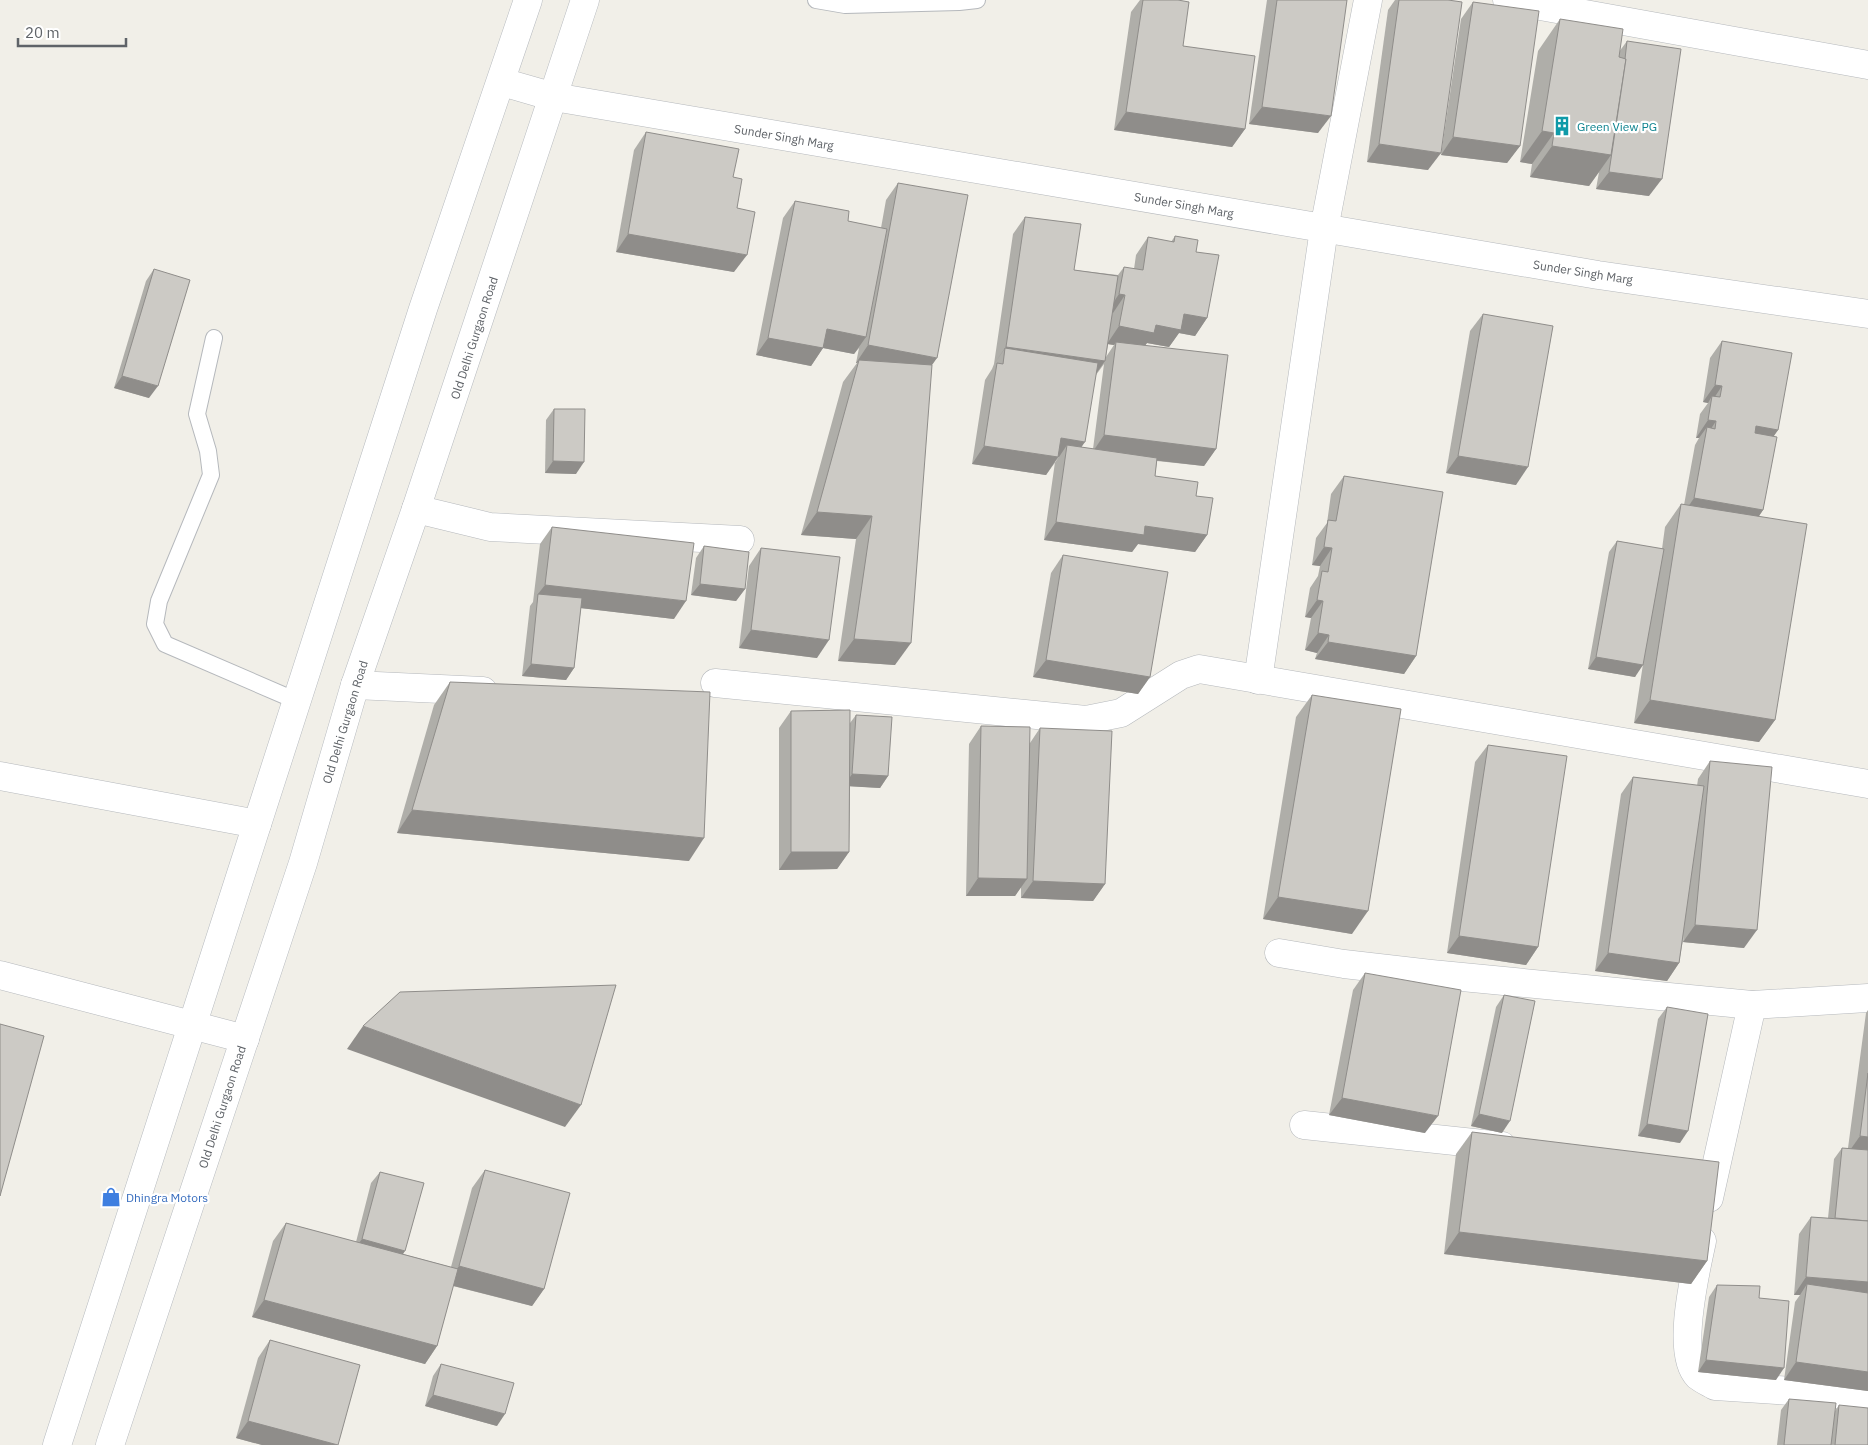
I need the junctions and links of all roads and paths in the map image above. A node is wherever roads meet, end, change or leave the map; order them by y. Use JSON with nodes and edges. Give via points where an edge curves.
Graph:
{"nodes":[{"id":1,"x":528,"y":0,"type":"edge"},
{"id":2,"x":585,"y":0,"type":"edge"},
{"id":3,"x":816,"y":0,"type":"edge"},
{"id":4,"x":977,"y":0,"type":"edge"},
{"id":5,"x":1368,"y":0,"type":"edge"},
{"id":6,"x":1507,"y":0,"type":"edge"},
{"id":7,"x":1868,"y":65,"type":"edge"},
{"id":8,"x":502,"y":82,"type":"junction"},
{"id":9,"x":554,"y":97,"type":"junction"},
{"id":10,"x":1324,"y":230,"type":"junction"},
{"id":11,"x":1868,"y":314,"type":"edge"},
{"id":12,"x":214,"y":338,"type":"dead end"},
{"id":13,"x":416,"y":509,"type":"junction"},
{"id":14,"x":740,"y":540,"type":"dead end"},
{"id":15,"x":1258,"y":680,"type":"junction"},
{"id":16,"x":715,"y":684,"type":"dead end"},
{"id":17,"x":355,"y":685,"type":"junction"},
{"id":18,"x":506,"y":692,"type":"edge"},
{"id":19,"x":297,"y":701,"type":"junction"},
{"id":20,"x":0,"y":776,"type":"edge"},
{"id":21,"x":1868,"y":784,"type":"edge"},
{"id":22,"x":257,"y":824,"type":"junction"},
{"id":23,"x":1279,"y":953,"type":"dead end"},
{"id":24,"x":0,"y":975,"type":"edge"},
{"id":25,"x":1868,"y":998,"type":"edge"},
{"id":26,"x":1752,"y":1005,"type":"junction"},
{"id":27,"x":193,"y":1026,"type":"junction"},
{"id":28,"x":245,"y":1039,"type":"junction"},
{"id":29,"x":1304,"y":1125,"type":"dead end"},
{"id":30,"x":1529,"y":1149,"type":"edge"},
{"id":31,"x":1868,"y":1396,"type":"edge"},
{"id":32,"x":57,"y":1445,"type":"edge"},
{"id":33,"x":110,"y":1445,"type":"edge"}],
"edges":[{"from":1,"to":8,"type":"street"},
{"from":2,"to":9,"type":"street","name":"Old Delhi Gurgaon Road"},
{"from":3,"to":4,"type":"lane","via":[[844,5]]},
{"from":5,"to":10,"type":"street"},
{"from":6,"to":7,"type":"street"},
{"from":8,"to":9,"type":"street","name":"Sunder Singh Marg"},
{"from":8,"to":19,"type":"street","via":[[423,308]]},
{"from":9,"to":10,"type":"street","name":"Sunder Singh Marg"},
{"from":9,"to":13,"type":"street","name":"Old Delhi Gurgaon Road"},
{"from":10,"to":11,"type":"street","name":"Sunder Singh Marg","via":[[1598,275]]},
{"from":10,"to":15,"type":"street"},
{"from":12,"to":19,"type":"lane","via":[[197,414],[208,450],[211,475],[159,600],[156,624],[166,644]]},
{"from":13,"to":14,"type":"street","via":[[490,527]]},
{"from":13,"to":17,"type":"street","name":"Old Delhi Gurgaon Road"},
{"from":15,"to":16,"type":"street","via":[[1199,669],[1181,675],[1121,713],[1086,720]]},
{"from":15,"to":21,"type":"street"},
{"from":17,"to":18,"type":"street"},
{"from":17,"to":28,"type":"street","name":"Old Delhi Gurgaon Road","via":[[303,863]]},
{"from":19,"to":22,"type":"street"},
{"from":20,"to":22,"type":"street"},
{"from":22,"to":27,"type":"street"},
{"from":23,"to":26,"type":"street","via":[[1422,973]]},
{"from":24,"to":27,"type":"street"},
{"from":25,"to":26,"type":"street"},
{"from":26,"to":31,"type":"street","via":[[1705,1168],[1686,1327],[1692,1361],[1697,1375],[1715,1386]]},
{"from":27,"to":28,"type":"street"},
{"from":27,"to":32,"type":"street"},
{"from":28,"to":33,"type":"street","name":"Old Delhi Gurgaon Road"},
{"from":29,"to":30,"type":"street"}]}
